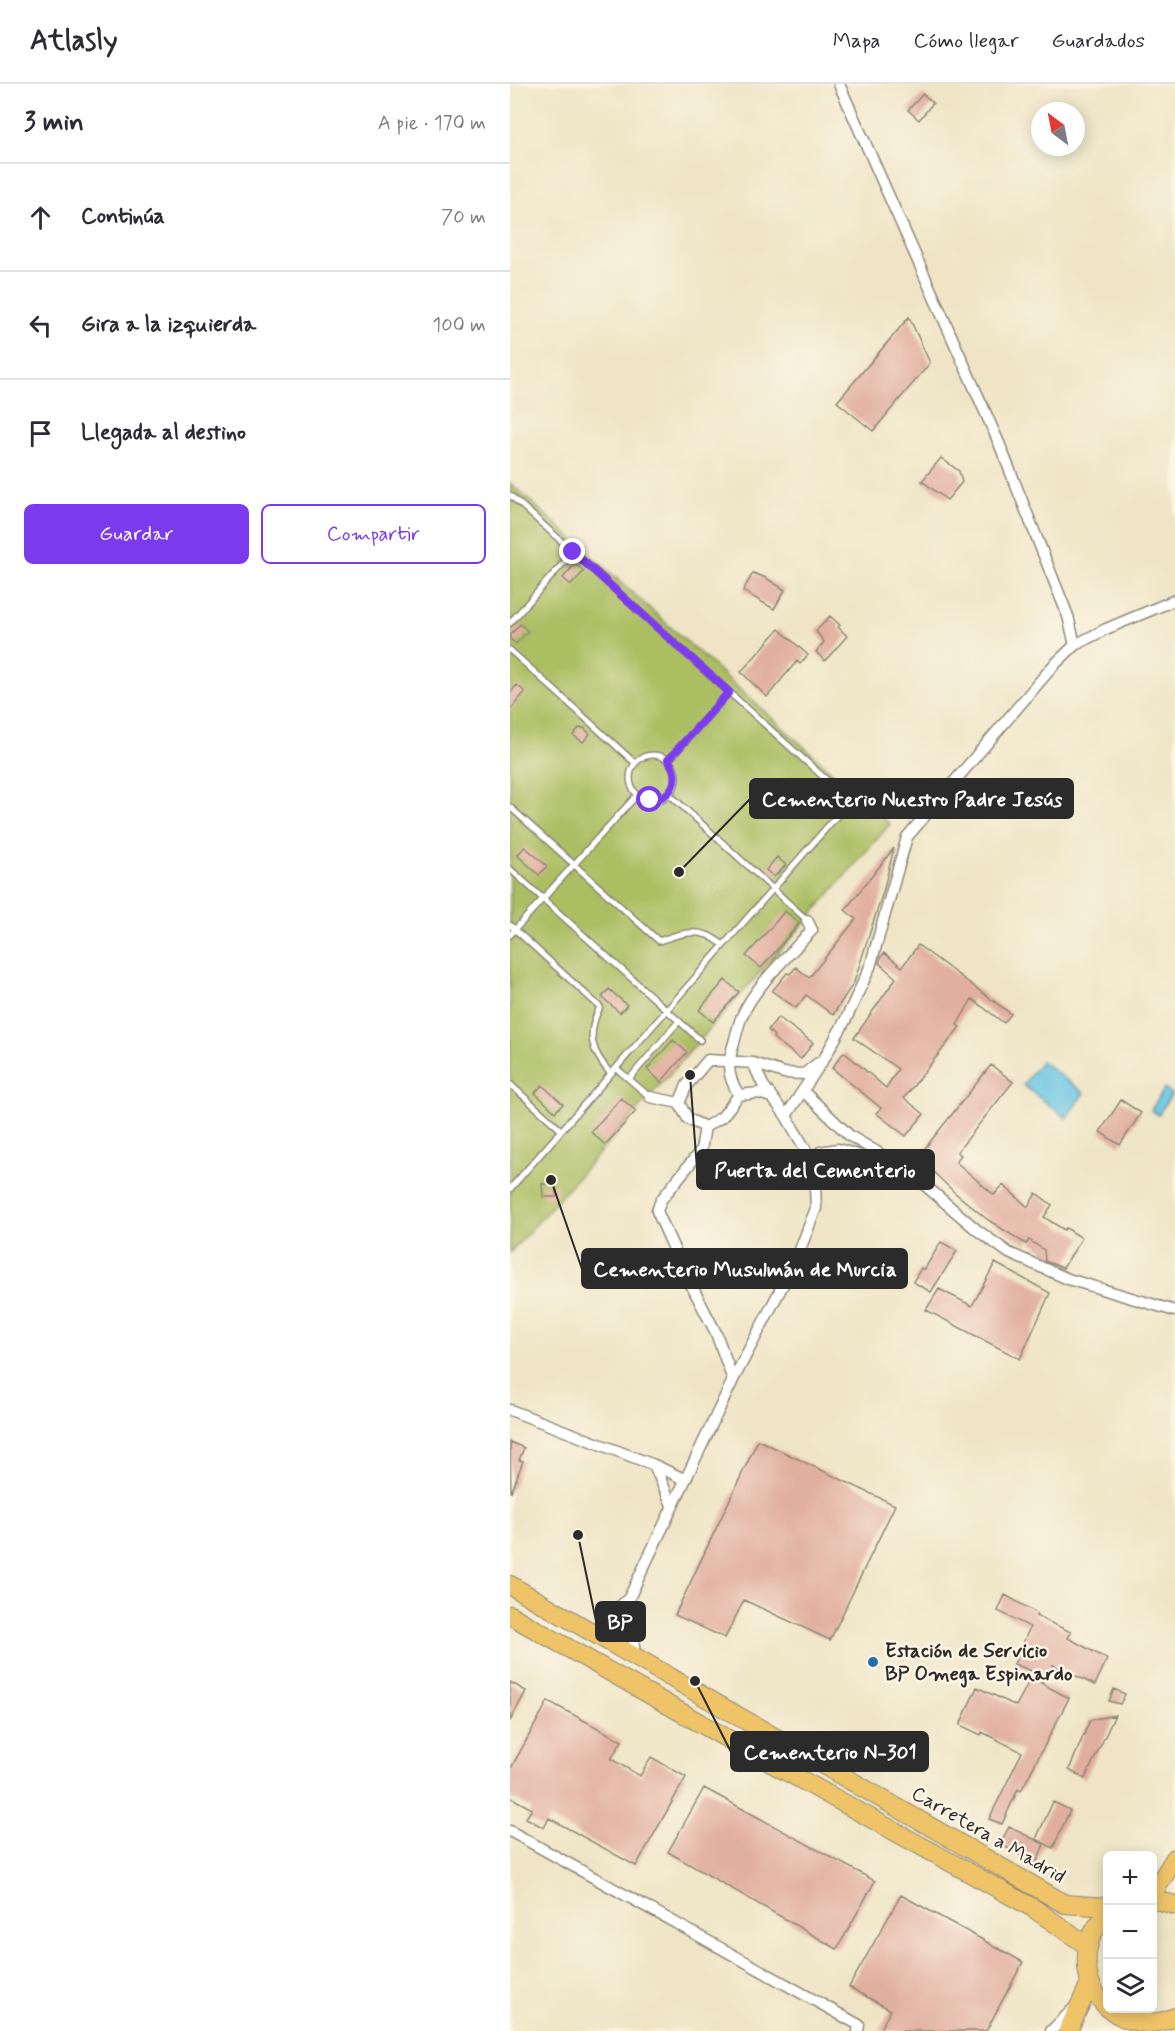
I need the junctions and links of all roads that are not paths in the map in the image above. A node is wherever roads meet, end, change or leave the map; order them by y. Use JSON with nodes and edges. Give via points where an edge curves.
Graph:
{"nodes":[{"id":1,"x":839,"y":84,"type":"edge"},
{"id":2,"x":510,"y":495,"type":"edge"},
{"id":3,"x":573,"y":552,"type":"junction"},
{"id":4,"x":1175,"y":600,"type":"edge"},
{"id":5,"x":510,"y":623,"type":"edge"},
{"id":6,"x":1075,"y":645,"type":"junction"},
{"id":7,"x":510,"y":650,"type":"edge"},
{"id":8,"x":729,"y":692,"type":"junction"},
{"id":9,"x":668,"y":760,"type":"junction"},
{"id":10,"x":635,"y":763,"type":"junction"},
{"id":11,"x":669,"y":794,"type":"junction"},
{"id":12,"x":637,"y":795,"type":"junction"},
{"id":13,"x":510,"y":807,"type":"edge"},
{"id":14,"x":574,"y":864,"type":"junction"},
{"id":15,"x":510,"y":869,"type":"edge"},
{"id":16,"x":773,"y":889,"type":"junction"},
{"id":17,"x":543,"y":898,"type":"junction"},
{"id":18,"x":807,"y":920,"type":"joint"},
{"id":19,"x":510,"y":925,"type":"edge"},
{"id":20,"x":515,"y":930,"type":"junction"},
{"id":21,"x":510,"y":935,"type":"edge"},
{"id":22,"x":724,"y":945,"type":"junction"},
{"id":23,"x":667,"y":1010,"type":"junction"},
{"id":24,"x":680,"y":1021,"type":"junction"},
{"id":25,"x":700,"y":1040,"type":"dead end"},
{"id":26,"x":825,"y":1057,"type":"junction"},
{"id":27,"x":729,"y":1060,"type":"junction"},
{"id":28,"x":753,"y":1062,"type":"junction"},
{"id":29,"x":616,"y":1068,"type":"junction"},
{"id":30,"x":611,"y":1074,"type":"junction"},
{"id":31,"x":628,"y":1079,"type":"junction"},
{"id":32,"x":510,"y":1084,"type":"edge"},
{"id":33,"x":803,"y":1091,"type":"junction"},
{"id":34,"x":739,"y":1095,"type":"junction"},
{"id":35,"x":650,"y":1097,"type":"joint"},
{"id":36,"x":772,"y":1097,"type":"junction"},
{"id":37,"x":679,"y":1103,"type":"junction"},
{"id":38,"x":786,"y":1116,"type":"junction"},
{"id":39,"x":705,"y":1127,"type":"junction"},
{"id":40,"x":561,"y":1130,"type":"junction"},
{"id":41,"x":814,"y":1164,"type":"junction"},
{"id":42,"x":906,"y":1169,"type":"junction"},
{"id":43,"x":510,"y":1189,"type":"edge"},
{"id":44,"x":1175,"y":1311,"type":"edge"},
{"id":45,"x":733,"y":1380,"type":"junction"},
{"id":46,"x":510,"y":1410,"type":"edge"},
{"id":47,"x":654,"y":1465,"type":"junction"},
{"id":48,"x":684,"y":1479,"type":"junction"},
{"id":49,"x":672,"y":1505,"type":"junction"},
{"id":50,"x":510,"y":1585,"type":"edge"},
{"id":51,"x":629,"y":1598,"type":"junction"},
{"id":52,"x":510,"y":1615,"type":"edge"},
{"id":53,"x":592,"y":1632,"type":"junction"},
{"id":54,"x":635,"y":1656,"type":"junction"},
{"id":55,"x":510,"y":1831,"type":"edge"},
{"id":56,"x":1175,"y":1858,"type":"edge"},
{"id":57,"x":1157,"y":1889,"type":"edge"},
{"id":58,"x":1157,"y":1899,"type":"edge"},
{"id":59,"x":1175,"y":1905,"type":"edge"},
{"id":60,"x":1103,"y":1907,"type":"edge"},
{"id":61,"x":1103,"y":1919,"type":"edge"},
{"id":62,"x":1088,"y":1946,"type":"junction"},
{"id":63,"x":1086,"y":1991,"type":"junction"},
{"id":64,"x":1103,"y":2003,"type":"edge"},
{"id":65,"x":1112,"y":2013,"type":"edge"},
{"id":66,"x":1175,"y":2017,"type":"edge"},
{"id":67,"x":1123,"y":2025,"type":"edge"},
{"id":68,"x":858,"y":2031,"type":"edge"},
{"id":69,"x":1051,"y":2031,"type":"edge"},
{"id":70,"x":1068,"y":2031,"type":"edge"}],
"edges":[{"from":1,"to":6,"type":"street","via":[[999,442],[1068,616]]},
{"from":2,"to":3,"type":"lane"},
{"from":3,"to":5,"type":"lane"},
{"from":3,"to":8,"type":"lane"},
{"from":4,"to":6,"type":"street"},
{"from":6,"to":26,"type":"street","via":[[907,837],[870,967]]},
{"from":7,"to":10,"type":"lane"},
{"from":8,"to":9,"type":"lane"},
{"from":8,"to":16,"type":"lane","via":[[850,801]]},
{"from":9,"to":10,"type":"lane","via":[[654,755]]},
{"from":9,"to":11,"type":"lane","via":[[675,773]]},
{"from":10,"to":12,"type":"lane","via":[[630,783]]},
{"from":11,"to":12,"type":"lane","via":[[650,800]]},
{"from":11,"to":16,"type":"lane"},
{"from":12,"to":14,"type":"lane"},
{"from":13,"to":14,"type":"lane"},
{"from":14,"to":17,"type":"lane"},
{"from":14,"to":22,"type":"lane","via":[[659,941],[676,935],[707,934]]},
{"from":15,"to":17,"type":"lane"},
{"from":16,"to":18,"type":"lane"},
{"from":16,"to":22,"type":"lane"},
{"from":17,"to":20,"type":"lane"},
{"from":17,"to":23,"type":"lane"},
{"from":18,"to":27,"type":"street","via":[[812,930],[758,990],[742,1016]]},
{"from":19,"to":20,"type":"lane"},
{"from":20,"to":21,"type":"lane"},
{"from":20,"to":30,"type":"lane","via":[[600,1007],[591,1036],[599,1060]]},
{"from":22,"to":23,"type":"lane"},
{"from":23,"to":24,"type":"lane"},
{"from":23,"to":29,"type":"lane"},
{"from":24,"to":25,"type":"lane"},
{"from":24,"to":31,"type":"lane"},
{"from":26,"to":28,"type":"street","via":[[804,1074],[784,1073]]},
{"from":26,"to":33,"type":"street"},
{"from":27,"to":28,"type":"street"},
{"from":27,"to":34,"type":"street","via":[[733,1085]]},
{"from":27,"to":37,"type":"street","via":[[708,1060],[687,1085]]},
{"from":28,"to":36,"type":"street"},
{"from":29,"to":30,"type":"lane"},
{"from":29,"to":31,"type":"lane"},
{"from":30,"to":40,"type":"lane"},
{"from":31,"to":35,"type":"lane"},
{"from":32,"to":40,"type":"lane"},
{"from":33,"to":38,"type":"street"},
{"from":33,"to":42,"type":"street","via":[[850,1136]]},
{"from":34,"to":36,"type":"street","via":[[759,1093]]},
{"from":34,"to":39,"type":"street","via":[[722,1117]]},
{"from":35,"to":37,"type":"street"},
{"from":36,"to":38,"type":"street"},
{"from":37,"to":39,"type":"street","via":[[688,1119]]},
{"from":38,"to":41,"type":"street"},
{"from":39,"to":45,"type":"street","via":[[701,1150],[657,1210],[716,1333]]},
{"from":40,"to":43,"type":"lane"},
{"from":41,"to":42,"type":"street","via":[[820,1152],[838,1149]]},
{"from":41,"to":45,"type":"street","via":[[816,1208],[796,1260]]},
{"from":42,"to":44,"type":"street","via":[[1009,1253],[1068,1279]]},
{"from":45,"to":48,"type":"street"},
{"from":46,"to":47,"type":"street"},
{"from":47,"to":48,"type":"street"},
{"from":47,"to":49,"type":"street"},
{"from":48,"to":49,"type":"street"},
{"from":49,"to":51,"type":"street"},
{"from":50,"to":53,"type":"main road","name":"Carretera a Madrid"},
{"from":51,"to":53,"type":"street"},
{"from":51,"to":54,"type":"street"},
{"from":52,"to":62,"type":"main road","via":[[1033,1908]]},
{"from":53,"to":54,"type":"main road","name":"Carretera a Madrid"},
{"from":54,"to":60,"type":"main road","name":"Carretera a Madrid","via":[[1065,1904]]},
{"from":55,"to":68,"type":"street","via":[[859,2025]]},
{"from":56,"to":57,"type":"main road"},
{"from":58,"to":59,"type":"main road"},
{"from":61,"to":62,"type":"main road"},
{"from":62,"to":63,"type":"main road"},
{"from":63,"to":64,"type":"main road"},
{"from":63,"to":69,"type":"street"},
{"from":63,"to":70,"type":"main road"},
{"from":65,"to":67,"type":"main road"},
{"from":66,"to":67,"type":"main road"}]}
